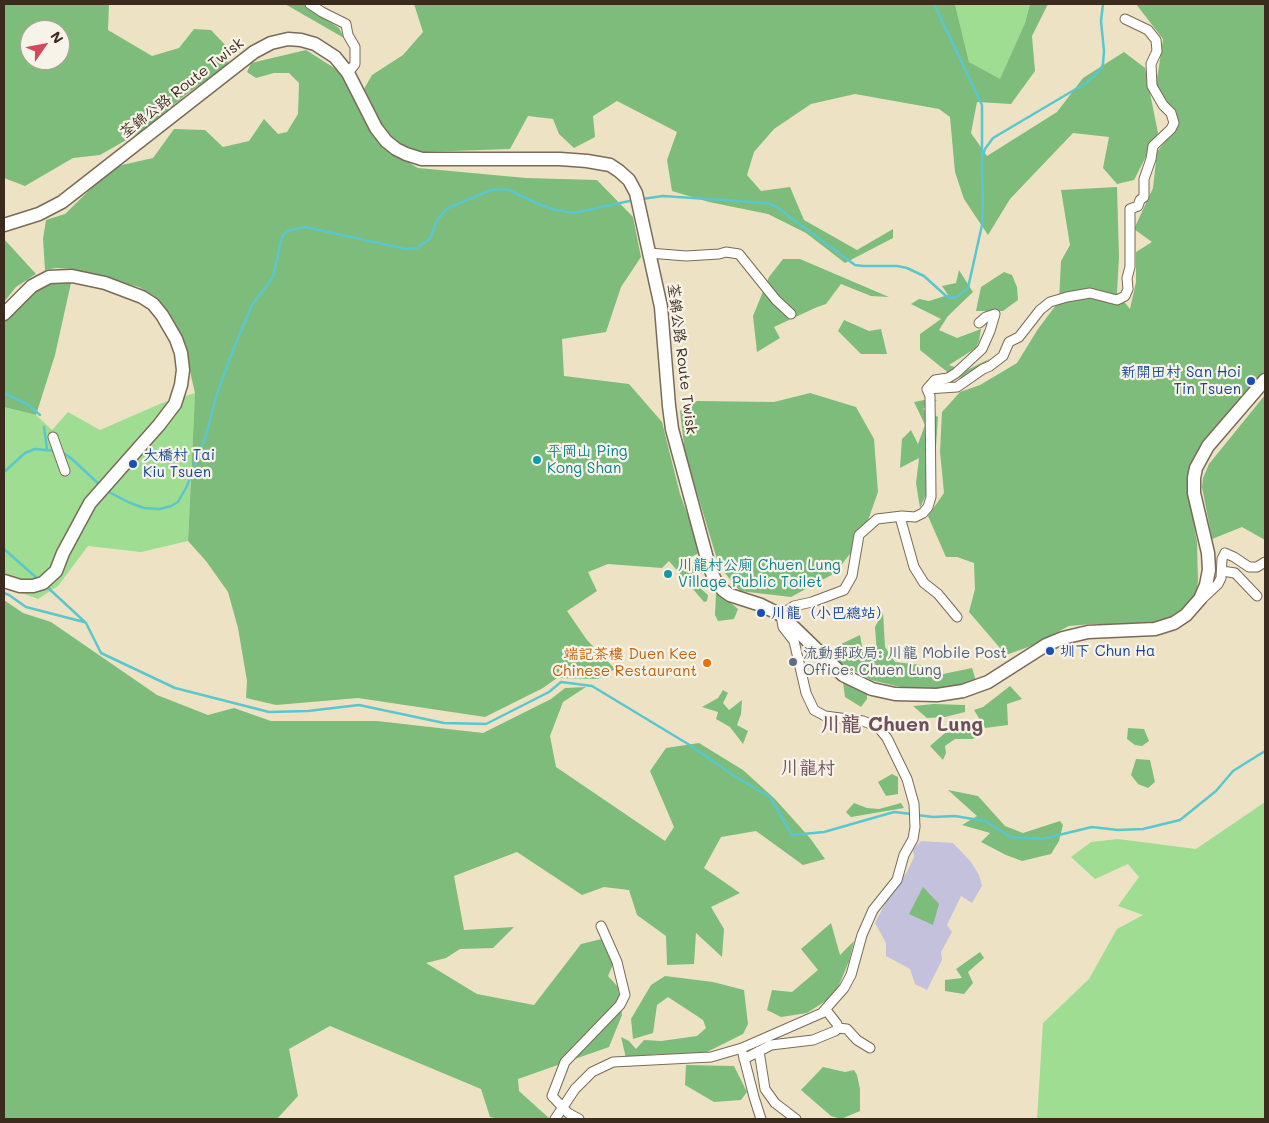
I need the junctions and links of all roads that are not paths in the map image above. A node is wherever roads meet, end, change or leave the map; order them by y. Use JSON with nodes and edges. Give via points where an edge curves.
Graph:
{"nodes":[{"id":1,"x":310,"y":4,"type":"edge"},
{"id":2,"x":1125,"y":19,"type":"dead end"},
{"id":3,"x":348,"y":74,"type":"junction"},
{"id":4,"x":4,"y":225,"type":"edge"},
{"id":5,"x":649,"y":253,"type":"junction"},
{"id":6,"x":4,"y":314,"type":"edge"},
{"id":7,"x":791,"y":314,"type":"dead end"},
{"id":8,"x":979,"y":323,"type":"dead end"},
{"id":9,"x":1265,"y":380,"type":"edge"},
{"id":10,"x":927,"y":389,"type":"junction"},
{"id":11,"x":53,"y":437,"type":"dead end"},
{"id":12,"x":65,"y":471,"type":"dead end"},
{"id":13,"x":900,"y":517,"type":"junction"},
{"id":14,"x":1265,"y":562,"type":"edge"},
{"id":15,"x":1222,"y":571,"type":"junction"},
{"id":16,"x":4,"y":581,"type":"edge"},
{"id":17,"x":1257,"y":596,"type":"dead end"},
{"id":18,"x":1196,"y":605,"type":"junction"},
{"id":19,"x":781,"y":614,"type":"junction"},
{"id":20,"x":957,"y":617,"type":"dead end"},
{"id":21,"x":601,"y":926,"type":"dead end"},
{"id":22,"x":826,"y":1010,"type":"junction"},
{"id":23,"x":838,"y":1028,"type":"junction"},
{"id":24,"x":742,"y":1048,"type":"junction"},
{"id":25,"x":870,"y":1048,"type":"dead end"},
{"id":26,"x":759,"y":1051,"type":"junction"},
{"id":27,"x":744,"y":1059,"type":"junction"},
{"id":28,"x":562,"y":1107,"type":"junction"},
{"id":29,"x":555,"y":1119,"type":"edge"},
{"id":30,"x":578,"y":1119,"type":"edge"},
{"id":31,"x":761,"y":1119,"type":"edge"},
{"id":32,"x":796,"y":1119,"type":"edge"}],
"edges":[{"from":1,"to":3,"type":"street","via":[[346,24],[355,47],[356,64]]},
{"from":2,"to":10,"type":"street","via":[[1148,30],[1156,40],[1151,64],[1152,86],[1171,112],[1174,123],[1153,146],[1144,178],[1144,197],[1138,206],[1130,209],[1130,267],[1125,296],[1117,300],[1090,293],[1050,302],[1019,337],[1009,342],[1003,356],[990,366],[957,387]]},
{"from":3,"to":4,"type":"main road","name":"荃錦公路 Route Twisk","via":[[335,57],[315,44],[288,39],[264,46],[68,198],[40,214]]},
{"from":3,"to":5,"type":"main road","name":"荃錦公路 Route Twisk","via":[[376,128],[386,141],[406,154],[422,159],[560,159],[599,162],[619,170],[636,193]]},
{"from":5,"to":7,"type":"street","via":[[686,256],[738,254]]},
{"from":5,"to":19,"type":"main road","name":"荃錦公路 Route Twisk","via":[[662,316],[671,424],[711,571],[726,593]]},
{"from":6,"to":16,"type":"main road","via":[[43,279],[63,276],[105,283],[148,300],[162,315],[176,339],[183,370],[174,404],[160,425],[88,506],[56,571],[43,583],[33,586]]},
{"from":8,"to":10,"type":"street","via":[[995,314],[982,349],[956,373],[935,380]]},
{"from":9,"to":18,"type":"main road","name":"荃錦公路 Route Twisk","via":[[1208,446],[1196,468],[1194,493],[1209,562],[1206,586]]},
{"from":10,"to":13,"type":"street","via":[[930,396],[931,497],[922,513],[915,517]]},
{"from":11,"to":12,"type":"street"},
{"from":13,"to":19,"type":"street","via":[[877,519],[859,535],[852,576],[844,590],[794,606]]},
{"from":13,"to":20,"type":"street","via":[[914,567],[924,583]]},
{"from":14,"to":15,"type":"street","via":[[1257,567],[1248,567],[1225,553]]},
{"from":15,"to":17,"type":"street","via":[[1235,573]]},
{"from":15,"to":18,"type":"street","via":[[1218,584]]},
{"from":18,"to":19,"type":"main road","name":"荃錦公路 Route Twisk","via":[[1174,623],[1155,629],[1094,631],[1063,638],[979,686],[927,695],[888,693],[856,682],[833,666]]},
{"from":19,"to":22,"type":"street","via":[[783,627],[794,641],[806,693],[814,710],[824,716],[863,721],[878,727],[887,738],[907,779],[914,804],[913,839],[904,854],[897,880],[873,910],[851,975]]},
{"from":21,"to":28,"type":"street","via":[[617,962],[625,995],[620,1005],[565,1062],[552,1096]]},
{"from":22,"to":23,"type":"street"},
{"from":22,"to":24,"type":"street"},
{"from":23,"to":25,"type":"street","via":[[847,1029]]},
{"from":23,"to":26,"type":"street","via":[[812,1040],[772,1045]]},
{"from":24,"to":27,"type":"street"},
{"from":24,"to":28,"type":"street","via":[[712,1058],[613,1062],[592,1072]]},
{"from":26,"to":27,"type":"street"},
{"from":26,"to":32,"type":"street","via":[[762,1078],[769,1097]]},
{"from":27,"to":31,"type":"street"},
{"from":28,"to":29,"type":"street"},
{"from":28,"to":30,"type":"street"}]}
